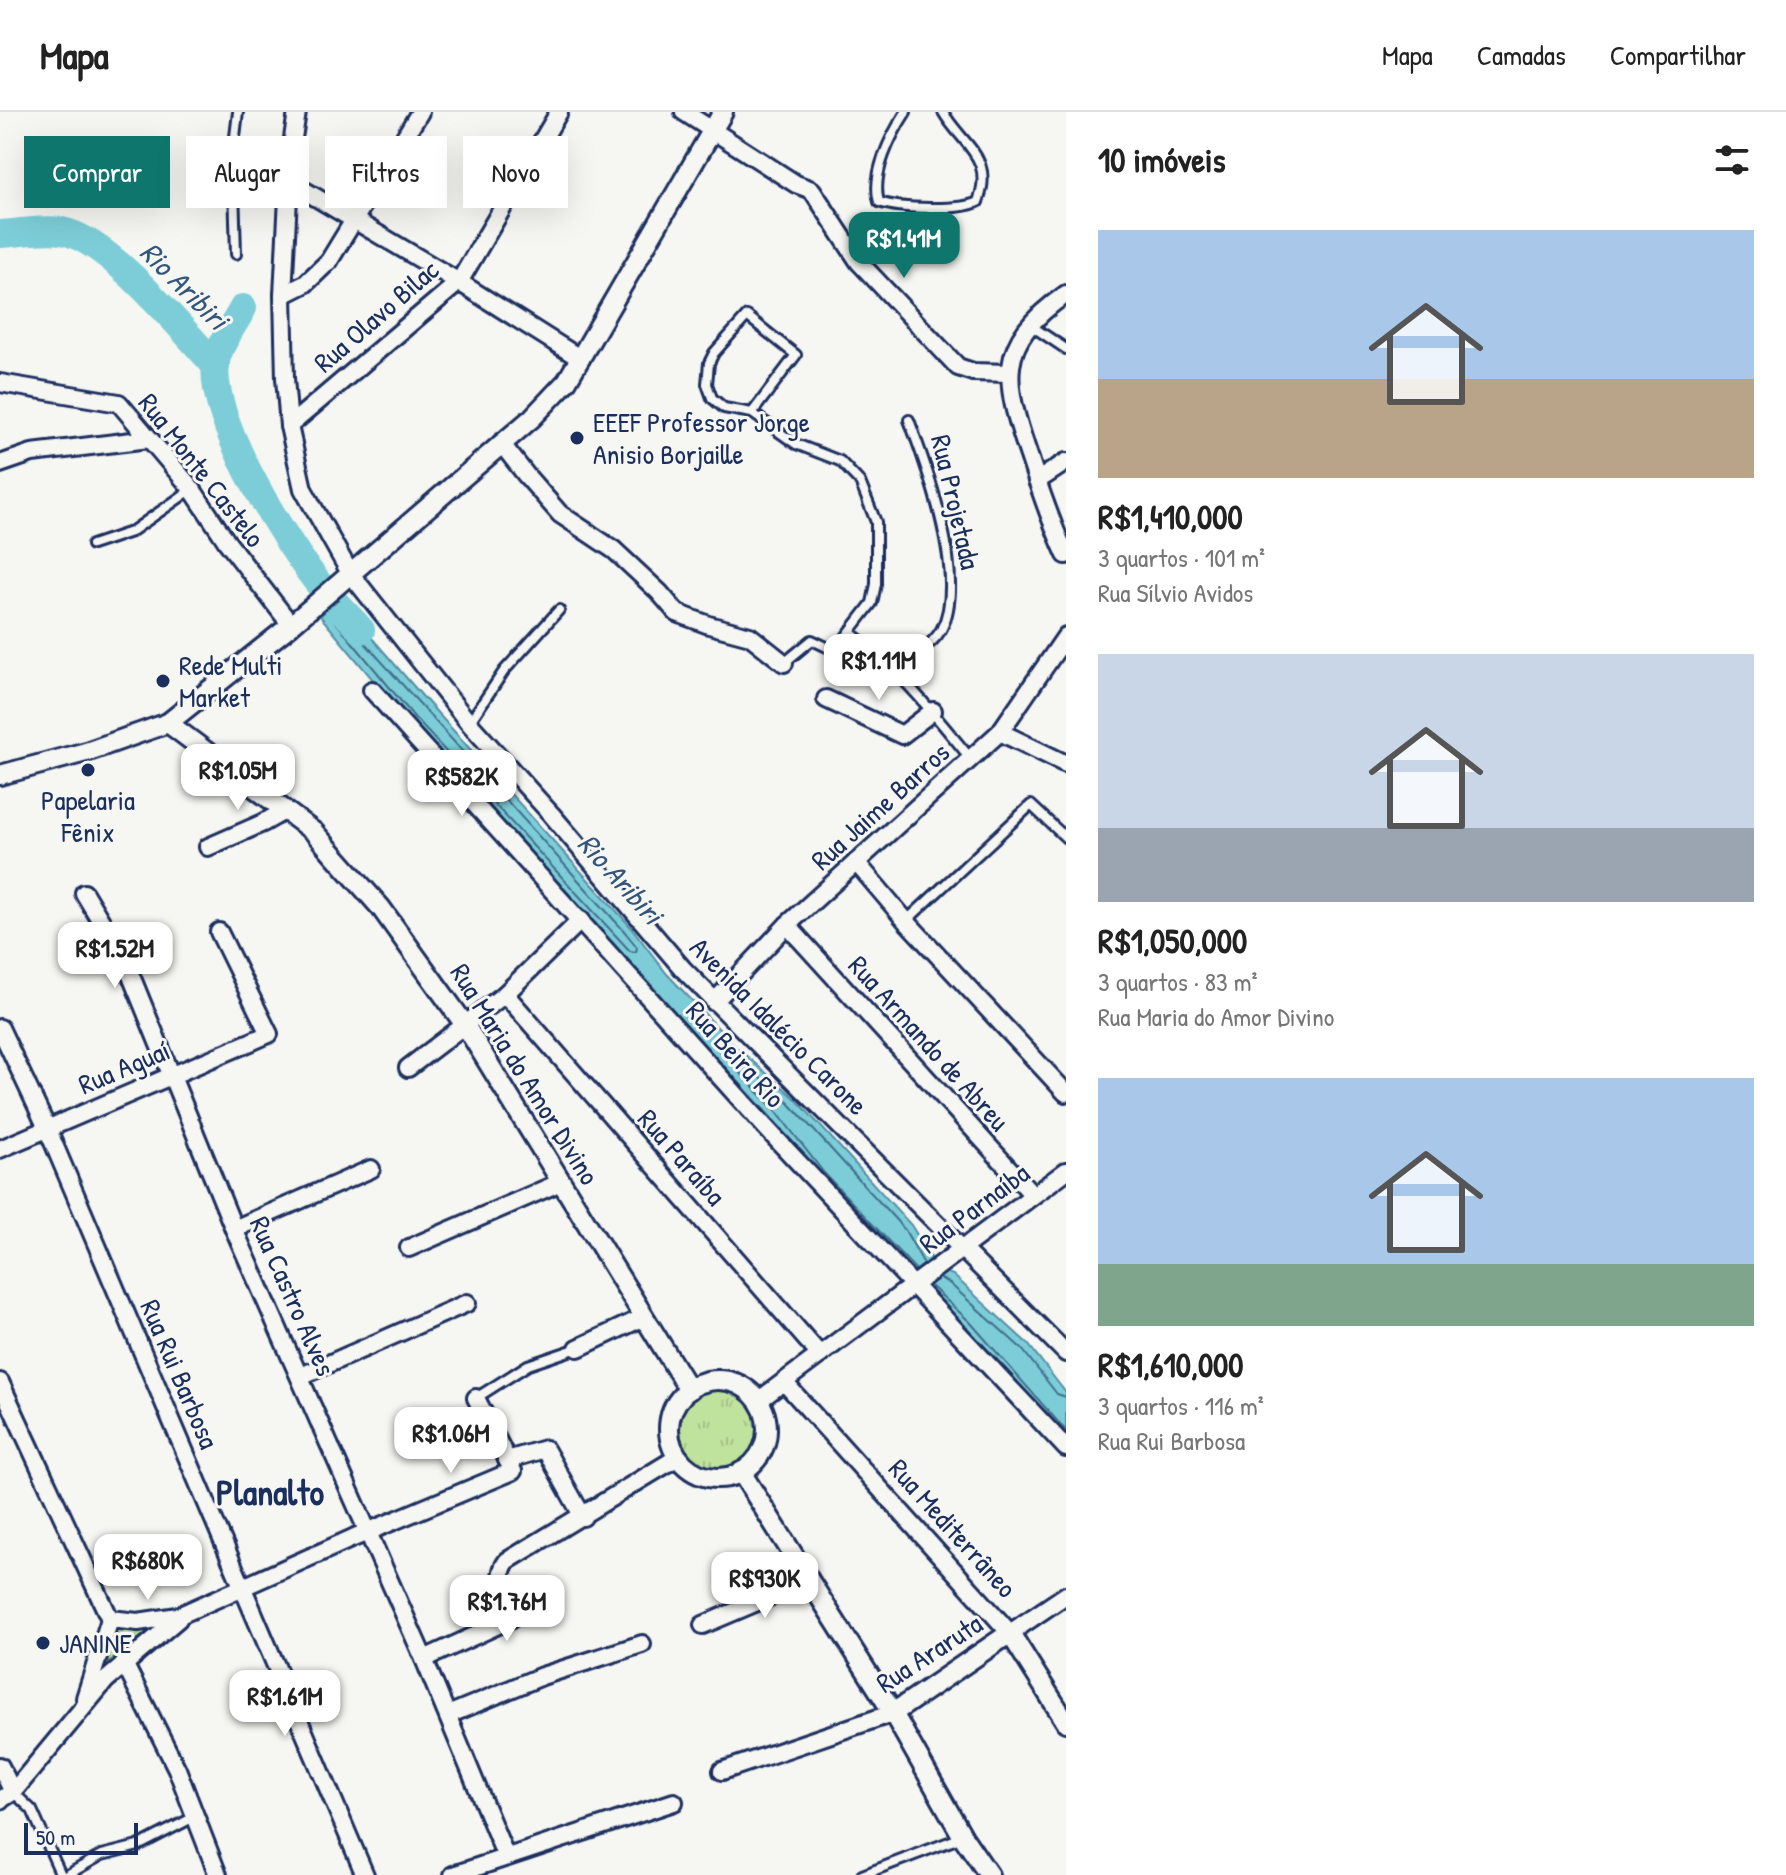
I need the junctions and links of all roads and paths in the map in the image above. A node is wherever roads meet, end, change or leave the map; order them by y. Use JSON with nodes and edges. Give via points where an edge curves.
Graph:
{"nodes":[{"id":1,"x":238,"y":112,"type":"edge"},
{"id":2,"x":297,"y":112,"type":"edge"},
{"id":3,"x":420,"y":112,"type":"edge"},
{"id":4,"x":559,"y":112,"type":"edge"},
{"id":5,"x":684,"y":112,"type":"edge"},
{"id":6,"x":723,"y":112,"type":"edge"},
{"id":7,"x":906,"y":112,"type":"edge"},
{"id":8,"x":943,"y":112,"type":"edge"},
{"id":9,"x":711,"y":131,"type":"junction"},
{"id":10,"x":235,"y":136,"type":"edge"},
{"id":11,"x":293,"y":136,"type":"edge"},
{"id":12,"x":309,"y":194,"type":"edge"},
{"id":13,"x":235,"y":208,"type":"edge"},
{"id":14,"x":288,"y":208,"type":"edge"},
{"id":15,"x":354,"y":221,"type":"junction"},
{"id":16,"x":236,"y":254,"type":"dead end"},
{"id":17,"x":459,"y":282,"type":"junction"},
{"id":18,"x":1066,"y":294,"type":"edge"},
{"id":19,"x":283,"y":295,"type":"junction"},
{"id":20,"x":1030,"y":325,"type":"junction"},
{"id":21,"x":1066,"y":349,"type":"edge"},
{"id":22,"x":581,"y":359,"type":"junction"},
{"id":23,"x":1009,"y":373,"type":"junction"},
{"id":24,"x":0,"y":383,"type":"edge"},
{"id":25,"x":752,"y":413,"type":"junction"},
{"id":26,"x":909,"y":420,"type":"dead end"},
{"id":27,"x":289,"y":426,"type":"junction"},
{"id":28,"x":149,"y":439,"type":"junction"},
{"id":29,"x":501,"y":443,"type":"junction"},
{"id":30,"x":1066,"y":462,"type":"edge"},
{"id":31,"x":0,"y":464,"type":"edge"},
{"id":32,"x":1037,"y":481,"type":"junction"},
{"id":33,"x":192,"y":489,"type":"junction"},
{"id":34,"x":92,"y":545,"type":"dead end"},
{"id":35,"x":1066,"y":555,"type":"edge"},
{"id":36,"x":350,"y":573,"type":"junction"},
{"id":37,"x":559,"y":610,"type":"dead end"},
{"id":38,"x":291,"y":625,"type":"junction"},
{"id":39,"x":851,"y":633,"type":"junction"},
{"id":40,"x":1066,"y":636,"type":"edge"},
{"id":41,"x":784,"y":663,"type":"joint"},
{"id":42,"x":891,"y":665,"type":"junction"},
{"id":43,"x":372,"y":690,"type":"dead end"},
{"id":44,"x":826,"y":699,"type":"dead end"},
{"id":45,"x":933,"y":711,"type":"junction"},
{"id":46,"x":168,"y":723,"type":"junction"},
{"id":47,"x":469,"y":723,"type":"junction"},
{"id":48,"x":1000,"y":732,"type":"junction"},
{"id":49,"x":971,"y":759,"type":"junction"},
{"id":50,"x":1066,"y":764,"type":"edge"},
{"id":51,"x":0,"y":775,"type":"edge"},
{"id":52,"x":286,"y":810,"type":"junction"},
{"id":53,"x":1066,"y":838,"type":"edge"},
{"id":54,"x":208,"y":847,"type":"dead end"},
{"id":55,"x":856,"y":862,"type":"junction"},
{"id":56,"x":84,"y":893,"type":"dead end"},
{"id":57,"x":581,"y":920,"type":"junction"},
{"id":58,"x":906,"y":921,"type":"junction"},
{"id":59,"x":787,"y":925,"type":"junction"},
{"id":60,"x":219,"y":932,"type":"dead end"},
{"id":61,"x":505,"y":994,"type":"junction"},
{"id":62,"x":714,"y":1002,"type":"junction"},
{"id":63,"x":465,"y":1025,"type":"junction"},
{"id":64,"x":0,"y":1028,"type":"edge"},
{"id":65,"x":408,"y":1068,"type":"dead end"},
{"id":66,"x":170,"y":1076,"type":"junction"},
{"id":67,"x":1066,"y":1093,"type":"edge"},
{"id":68,"x":47,"y":1128,"type":"junction"},
{"id":69,"x":0,"y":1149,"type":"edge"},
{"id":70,"x":371,"y":1169,"type":"dead end"},
{"id":71,"x":1066,"y":1171,"type":"edge"},
{"id":72,"x":561,"y":1182,"type":"junction"},
{"id":73,"x":1033,"y":1195,"type":"junction"},
{"id":74,"x":234,"y":1229,"type":"junction"},
{"id":75,"x":409,"y":1248,"type":"dead end"},
{"id":76,"x":964,"y":1249,"type":"junction"},
{"id":77,"x":914,"y":1285,"type":"junction"},
{"id":78,"x":467,"y":1303,"type":"dead end"},
{"id":79,"x":644,"y":1317,"type":"junction"},
{"id":80,"x":578,"y":1348,"type":"joint"},
{"id":81,"x":1066,"y":1353,"type":"edge"},
{"id":82,"x":820,"y":1355,"type":"junction"},
{"id":83,"x":301,"y":1376,"type":"junction"},
{"id":84,"x":0,"y":1382,"type":"edge"},
{"id":85,"x":784,"y":1382,"type":"junction"},
{"id":86,"x":689,"y":1390,"type":"junction"},
{"id":87,"x":476,"y":1398,"type":"joint"},
{"id":88,"x":758,"y":1401,"type":"junction"},
{"id":89,"x":1066,"y":1448,"type":"edge"},
{"id":90,"x":678,"y":1457,"type":"junction"},
{"id":91,"x":507,"y":1460,"type":"junction"},
{"id":92,"x":741,"y":1472,"type":"junction"},
{"id":93,"x":583,"y":1517,"type":"junction"},
{"id":94,"x":368,"y":1532,"type":"junction"},
{"id":95,"x":807,"y":1576,"type":"junction"},
{"id":96,"x":242,"y":1586,"type":"junction"},
{"id":97,"x":1066,"y":1595,"type":"edge"},
{"id":98,"x":110,"y":1619,"type":"junction"},
{"id":99,"x":703,"y":1625,"type":"dead end"},
{"id":100,"x":154,"y":1628,"type":"junction"},
{"id":101,"x":1010,"y":1633,"type":"junction"},
{"id":102,"x":642,"y":1644,"type":"dead end"},
{"id":103,"x":424,"y":1659,"type":"junction"},
{"id":104,"x":98,"y":1660,"type":"junction"},
{"id":105,"x":124,"y":1663,"type":"junction"},
{"id":106,"x":111,"y":1675,"type":"junction"},
{"id":107,"x":893,"y":1713,"type":"junction"},
{"id":108,"x":448,"y":1715,"type":"junction"},
{"id":109,"x":75,"y":1719,"type":"junction"},
{"id":110,"x":1066,"y":1722,"type":"edge"},
{"id":111,"x":0,"y":1766,"type":"edge"},
{"id":112,"x":722,"y":1771,"type":"dead end"},
{"id":113,"x":6,"y":1796,"type":"edge"},
{"id":114,"x":674,"y":1802,"type":"dead end"},
{"id":115,"x":197,"y":1816,"type":"junction"},
{"id":116,"x":963,"y":1837,"type":"junction"},
{"id":117,"x":506,"y":1857,"type":"junction"},
{"id":118,"x":61,"y":1875,"type":"edge"},
{"id":119,"x":67,"y":1875,"type":"edge"},
{"id":120,"x":218,"y":1875,"type":"edge"},
{"id":121,"x":365,"y":1875,"type":"edge"},
{"id":122,"x":453,"y":1875,"type":"edge"},
{"id":123,"x":862,"y":1875,"type":"edge"},
{"id":124,"x":989,"y":1875,"type":"edge"}],
"edges":[{"from":1,"to":10,"type":"lane"},
{"from":2,"to":11,"type":"street","name":"Avenida Idalécio Carone"},
{"from":3,"to":15,"type":"street"},
{"from":4,"to":17,"type":"street","name":"Rua Olavo Bilac"},
{"from":5,"to":9,"type":"street"},
{"from":6,"to":9,"type":"street"},
{"from":7,"to":8,"type":"lane","via":[[885,155],[879,202],[962,208],[978,202],[982,168]]},
{"from":9,"to":22,"type":"street"},
{"from":9,"to":23,"type":"street","via":[[812,190],[859,262],[958,367]]},
{"from":12,"to":15,"type":"street"},
{"from":13,"to":16,"type":"lane"},
{"from":14,"to":19,"type":"street","name":"Avenida Idalécio Carone"},
{"from":15,"to":17,"type":"street"},
{"from":15,"to":19,"type":"street","via":[[320,273]]},
{"from":17,"to":22,"type":"street"},
{"from":17,"to":27,"type":"street","name":"Rua Olavo Bilac"},
{"from":18,"to":20,"type":"street"},
{"from":19,"to":27,"type":"street","name":"Avenida Idalécio Carone"},
{"from":20,"to":21,"type":"lane"},
{"from":20,"to":23,"type":"street"},
{"from":22,"to":29,"type":"street","via":[[551,399]]},
{"from":23,"to":32,"type":"street","via":[[1014,413]]},
{"from":24,"to":28,"type":"street","name":"Rua Monte Castelo","via":[[119,403]]},
{"from":25,"to":25,"type":"lane","via":[[796,355],[747,316],[714,353],[707,384],[712,398],[724,408]]},
{"from":25,"to":39,"type":"lane","via":[[796,444],[840,461],[866,493],[877,531],[875,595]]},
{"from":26,"to":42,"type":"lane","name":"Rua Projetada","via":[[936,504],[950,586],[940,631],[924,647]]},
{"from":27,"to":36,"type":"street","name":"Avenida Idalécio Carone","via":[[303,489]]},
{"from":28,"to":31,"type":"street","via":[[32,453]]},
{"from":28,"to":33,"type":"street","name":"Rua Monte Castelo"},
{"from":29,"to":36,"type":"street"},
{"from":29,"to":41,"type":"street","via":[[560,514],[614,550],[677,613],[750,636]]},
{"from":30,"to":32,"type":"street"},
{"from":32,"to":35,"type":"street"},
{"from":33,"to":34,"type":"lane","via":[[131,532]]},
{"from":33,"to":38,"type":"street","name":"Rua Monte Castelo"},
{"from":36,"to":38,"type":"street"},
{"from":36,"to":47,"type":"street","name":"Avenida Idalécio Carone"},
{"from":37,"to":47,"type":"lane","via":[[504,671]]},
{"from":38,"to":46,"type":"street"},
{"from":39,"to":41,"type":"lane","via":[[835,651],[812,640]]},
{"from":39,"to":42,"type":"lane"},
{"from":40,"to":48,"type":"street","name":"Rua Jaime Barros"},
{"from":42,"to":45,"type":"lane"},
{"from":43,"to":57,"type":"street","name":"Rua Beira Rio"},
{"from":44,"to":45,"type":"street","via":[[902,735]]},
{"from":45,"to":49,"type":"lane"},
{"from":46,"to":51,"type":"street"},
{"from":46,"to":52,"type":"street","name":"Rua Maria do Amor Divino"},
{"from":47,"to":62,"type":"street","name":"Avenida Idalécio Carone"},
{"from":48,"to":49,"type":"street","name":"Rua Jaime Barros"},
{"from":48,"to":50,"type":"street"},
{"from":49,"to":55,"type":"street","name":"Rua Jaime Barros"},
{"from":52,"to":54,"type":"street"},
{"from":52,"to":63,"type":"street","name":"Rua Maria do Amor Divino","via":[[314,832],[381,908]]},
{"from":53,"to":58,"type":"lane","via":[[1031,805]]},
{"from":55,"to":58,"type":"street"},
{"from":55,"to":59,"type":"street","name":"Rua Jaime Barros"},
{"from":56,"to":66,"type":"street","name":"Rua Castro Alves","via":[[125,961]]},
{"from":57,"to":61,"type":"street"},
{"from":57,"to":77,"type":"street","name":"Rua Beira Rio"},
{"from":58,"to":67,"type":"street"},
{"from":59,"to":62,"type":"street","name":"Rua Jaime Barros"},
{"from":59,"to":73,"type":"street","name":"Rua Armando de Abreu"},
{"from":60,"to":66,"type":"street","name":"Rua Aguaí","via":[[269,1034]]},
{"from":61,"to":63,"type":"street"},
{"from":61,"to":82,"type":"street","name":"Rua Paraíba"},
{"from":62,"to":76,"type":"street","name":"Avenida Idalécio Carone"},
{"from":63,"to":65,"type":"street"},
{"from":63,"to":72,"type":"street","name":"Rua Maria do Amor Divino"},
{"from":64,"to":68,"type":"street","name":"Rua Rui Barbosa"},
{"from":66,"to":68,"type":"street","name":"Rua Aguaí"},
{"from":66,"to":74,"type":"street","name":"Rua Castro Alves"},
{"from":68,"to":69,"type":"street","name":"Rua Aguaí"},
{"from":68,"to":96,"type":"street","name":"Rua Rui Barbosa"},
{"from":70,"to":74,"type":"street"},
{"from":71,"to":73,"type":"street","name":"Rua Parnaíba"},
{"from":72,"to":75,"type":"street"},
{"from":72,"to":79,"type":"street","name":"Rua Maria do Amor Divino"},
{"from":73,"to":76,"type":"street","name":"Rua Parnaíba"},
{"from":74,"to":83,"type":"street","name":"Rua Castro Alves"},
{"from":76,"to":77,"type":"street","name":"Rua Parnaíba"},
{"from":76,"to":81,"type":"street","name":"Avenida Idalécio Carone"},
{"from":77,"to":82,"type":"street"},
{"from":77,"to":89,"type":"street","name":"Rua Beira Rio"},
{"from":78,"to":83,"type":"street"},
{"from":79,"to":80,"type":"street"},
{"from":79,"to":86,"type":"street","name":"Rua Maria do Amor Divino"},
{"from":80,"to":87,"type":"lane","via":[[528,1365]]},
{"from":82,"to":85,"type":"street"},
{"from":83,"to":94,"type":"street","name":"Rua Castro Alves"},
{"from":84,"to":98,"type":"street"},
{"from":85,"to":88,"type":"street"},
{"from":85,"to":101,"type":"street","name":"Rua Mediterrâneo"},
{"from":86,"to":88,"type":"street","via":[[727,1381]]},
{"from":86,"to":90,"type":"street","via":[[676,1403],[670,1421],[670,1440]]},
{"from":87,"to":91,"type":"street"},
{"from":88,"to":92,"type":"street","via":[[766,1436],[755,1460]]},
{"from":90,"to":92,"type":"street","via":[[706,1476]]},
{"from":90,"to":93,"type":"street"},
{"from":91,"to":93,"type":"street","via":[[545,1449]]},
{"from":91,"to":94,"type":"street","via":[[513,1471]]},
{"from":92,"to":95,"type":"street"},
{"from":93,"to":103,"type":"street","via":[[511,1558],[502,1570],[509,1620]]},
{"from":94,"to":96,"type":"street"},
{"from":94,"to":103,"type":"street","name":"Rua Castro Alves"},
{"from":95,"to":99,"type":"street"},
{"from":95,"to":107,"type":"street"},
{"from":96,"to":100,"type":"street"},
{"from":96,"to":121,"type":"street","name":"Rua Rui Barbosa"},
{"from":97,"to":101,"type":"street","name":"Rua Araruta"},
{"from":98,"to":100,"type":"street"},
{"from":98,"to":104,"type":"street"},
{"from":100,"to":105,"type":"street"},
{"from":101,"to":107,"type":"street","name":"Rua Araruta"},
{"from":101,"to":110,"type":"street","name":"Rua Mediterrâneo"},
{"from":102,"to":108,"type":"street","via":[[542,1676]]},
{"from":103,"to":108,"type":"street","name":"Rua Castro Alves"},
{"from":104,"to":106,"type":"street","via":[[101,1672]]},
{"from":104,"to":109,"type":"street"},
{"from":105,"to":106,"type":"street"},
{"from":105,"to":115,"type":"street"},
{"from":106,"to":109,"type":"street"},
{"from":107,"to":112,"type":"street","name":"Rua Araruta"},
{"from":107,"to":116,"type":"street"},
{"from":108,"to":117,"type":"street","name":"Rua Castro Alves"},
{"from":109,"to":113,"type":"street"},
{"from":111,"to":113,"type":"street"},
{"from":113,"to":118,"type":"lane","via":[[32,1810]]},
{"from":114,"to":117,"type":"street"},
{"from":115,"to":119,"type":"lane"},
{"from":115,"to":120,"type":"street"},
{"from":116,"to":123,"type":"lane"},
{"from":116,"to":124,"type":"street"},
{"from":117,"to":122,"type":"street"}]}
